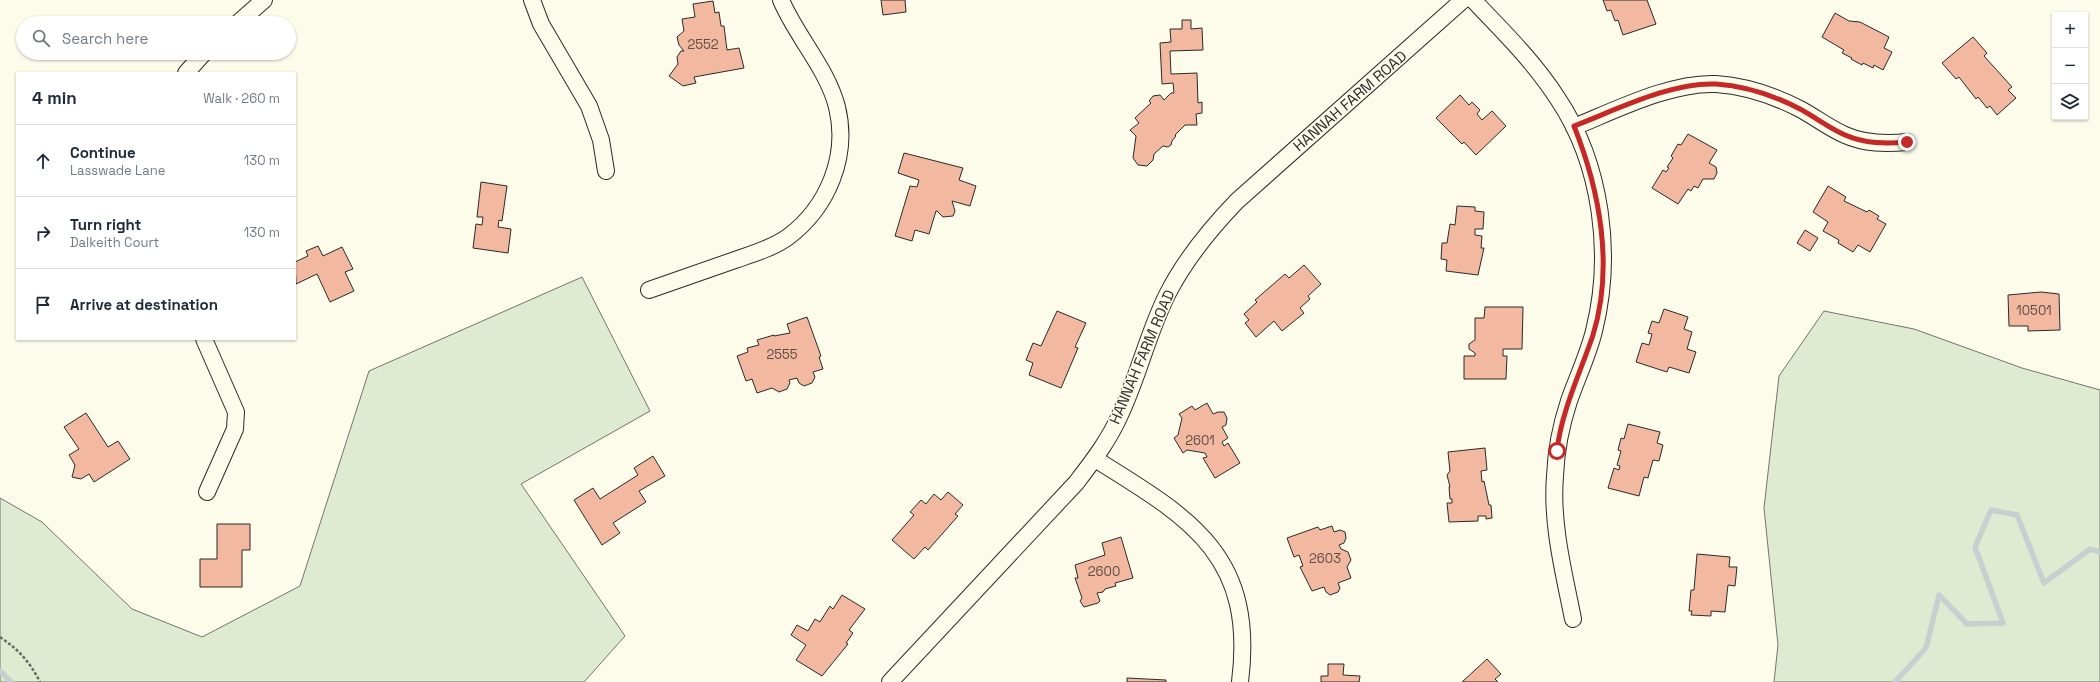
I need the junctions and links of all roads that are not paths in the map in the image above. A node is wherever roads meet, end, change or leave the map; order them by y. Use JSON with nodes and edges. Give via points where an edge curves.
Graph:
{"nodes":[{"id":1,"x":264,"y":0,"type":"edge"},
{"id":2,"x":532,"y":0,"type":"edge"},
{"id":3,"x":781,"y":0,"type":"edge"},
{"id":4,"x":1463,"y":0,"type":"edge"},
{"id":5,"x":1473,"y":0,"type":"edge"},
{"id":6,"x":246,"y":16,"type":"edge"},
{"id":7,"x":198,"y":60,"type":"edge"},
{"id":8,"x":187,"y":72,"type":"edge"},
{"id":9,"x":1574,"y":126,"type":"junction"},
{"id":10,"x":1907,"y":142,"type":"dead end"},
{"id":11,"x":606,"y":171,"type":"dead end"},
{"id":12,"x":650,"y":290,"type":"dead end"},
{"id":13,"x":204,"y":340,"type":"edge"},
{"id":14,"x":1095,"y":458,"type":"junction"},
{"id":15,"x":207,"y":492,"type":"dead end"},
{"id":16,"x":1573,"y":619,"type":"dead end"},
{"id":17,"x":890,"y":682,"type":"edge"},
{"id":18,"x":1240,"y":682,"type":"edge"}],
"edges":[{"from":1,"to":6,"type":"street"},
{"from":2,"to":11,"type":"street","via":[[541,24],[589,106],[601,140]]},
{"from":3,"to":12,"type":"street","via":[[825,78],[837,106],[842,140],[832,182],[814,212],[787,237],[755,253]]},
{"from":4,"to":14,"type":"street","name":"HANNAH FARM ROAD","via":[[1237,200],[1209,230],[1168,293],[1120,414]]},
{"from":5,"to":9,"type":"street","via":[[1540,75],[1558,98]]},
{"from":7,"to":8,"type":"street"},
{"from":9,"to":10,"type":"street","via":[[1666,92],[1715,84],[1767,95],[1800,109],[1845,135],[1885,144]]},
{"from":9,"to":16,"type":"street","via":[[1588,159],[1595,194],[1602,238],[1603,276],[1601,300],[1593,333],[1569,403],[1558,446],[1554,478],[1558,537]]},
{"from":13,"to":15,"type":"street","via":[[236,412],[235,429]]},
{"from":14,"to":17,"type":"street","name":"HANNAH FARM ROAD","via":[[1066,495]]},
{"from":14,"to":18,"type":"street","via":[[1144,489],[1188,522],[1206,539],[1221,559],[1232,582],[1240,615],[1244,646]]}]}
